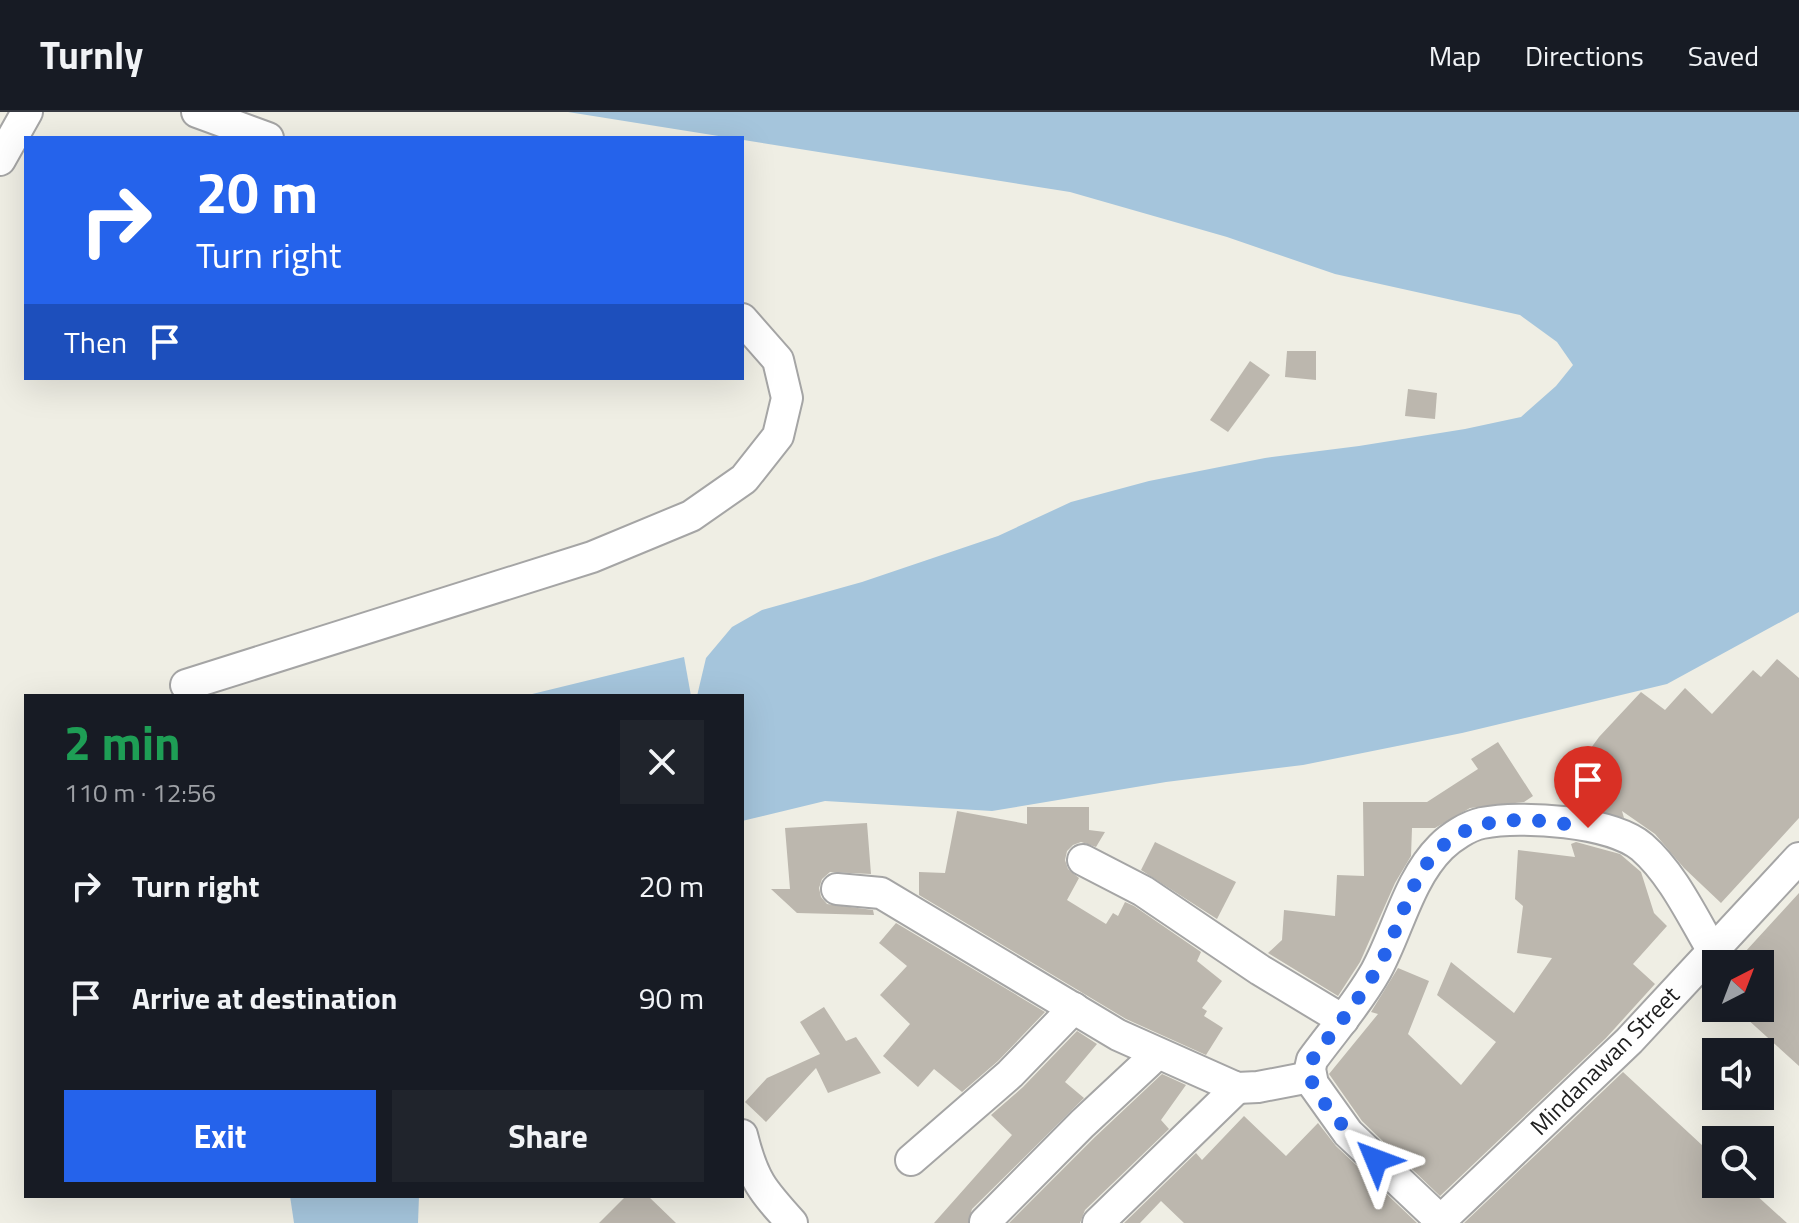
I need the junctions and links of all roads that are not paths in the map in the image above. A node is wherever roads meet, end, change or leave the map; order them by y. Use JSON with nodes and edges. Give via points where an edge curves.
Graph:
{"nodes":[{"id":1,"x":27,"y":112,"type":"edge"},
{"id":2,"x":197,"y":112,"type":"edge"},
{"id":3,"x":263,"y":136,"type":"edge"},
{"id":4,"x":0,"y":160,"type":"edge"},
{"id":5,"x":744,"y":321,"type":"edge"},
{"id":6,"x":186,"y":685,"type":"dead end"},
{"id":7,"x":1799,"y":858,"type":"edge"},
{"id":8,"x":1083,"y":860,"type":"dead end"},
{"id":9,"x":837,"y":889,"type":"dead end"},
{"id":10,"x":1712,"y":950,"type":"edge"},
{"id":11,"x":1716,"y":950,"type":"edge"},
{"id":12,"x":1702,"y":965,"type":"edge"},
{"id":13,"x":1074,"y":1008,"type":"junction"},
{"id":14,"x":1343,"y":1020,"type":"junction"},
{"id":15,"x":1157,"y":1054,"type":"junction"},
{"id":16,"x":1310,"y":1077,"type":"junction"},
{"id":17,"x":1237,"y":1088,"type":"junction"},
{"id":18,"x":744,"y":1143,"type":"edge"},
{"id":19,"x":911,"y":1160,"type":"dead end"},
{"id":20,"x":985,"y":1222,"type":"edge"},
{"id":21,"x":1440,"y":1222,"type":"edge"},
{"id":22,"x":792,"y":1223,"type":"edge"},
{"id":23,"x":1098,"y":1223,"type":"edge"}],
"edges":[{"from":1,"to":4,"type":"street"},
{"from":2,"to":3,"type":"street"},
{"from":5,"to":6,"type":"street","via":[[778,360],[787,398],[778,436],[744,479],[691,516],[592,557]]},
{"from":7,"to":11,"type":"street","name":"Mindanawan Street"},
{"from":8,"to":14,"type":"street","via":[[1143,891]]},
{"from":9,"to":13,"type":"street","via":[[881,893]]},
{"from":10,"to":14,"type":"street","via":[[1670,881],[1634,841],[1560,822],[1479,823],[1442,846],[1425,865],[1375,971]]},
{"from":12,"to":21,"type":"street","name":"Mindanawan Street"},
{"from":13,"to":15,"type":"street"},
{"from":13,"to":19,"type":"street","via":[[1010,1074]]},
{"from":14,"to":16,"type":"street","via":[[1312,1060]]},
{"from":15,"to":17,"type":"street"},
{"from":15,"to":20,"type":"street"},
{"from":16,"to":17,"type":"street"},
{"from":16,"to":21,"type":"street","via":[[1348,1133]]},
{"from":17,"to":23,"type":"street"},
{"from":18,"to":22,"type":"street","via":[[763,1192]]}]}
